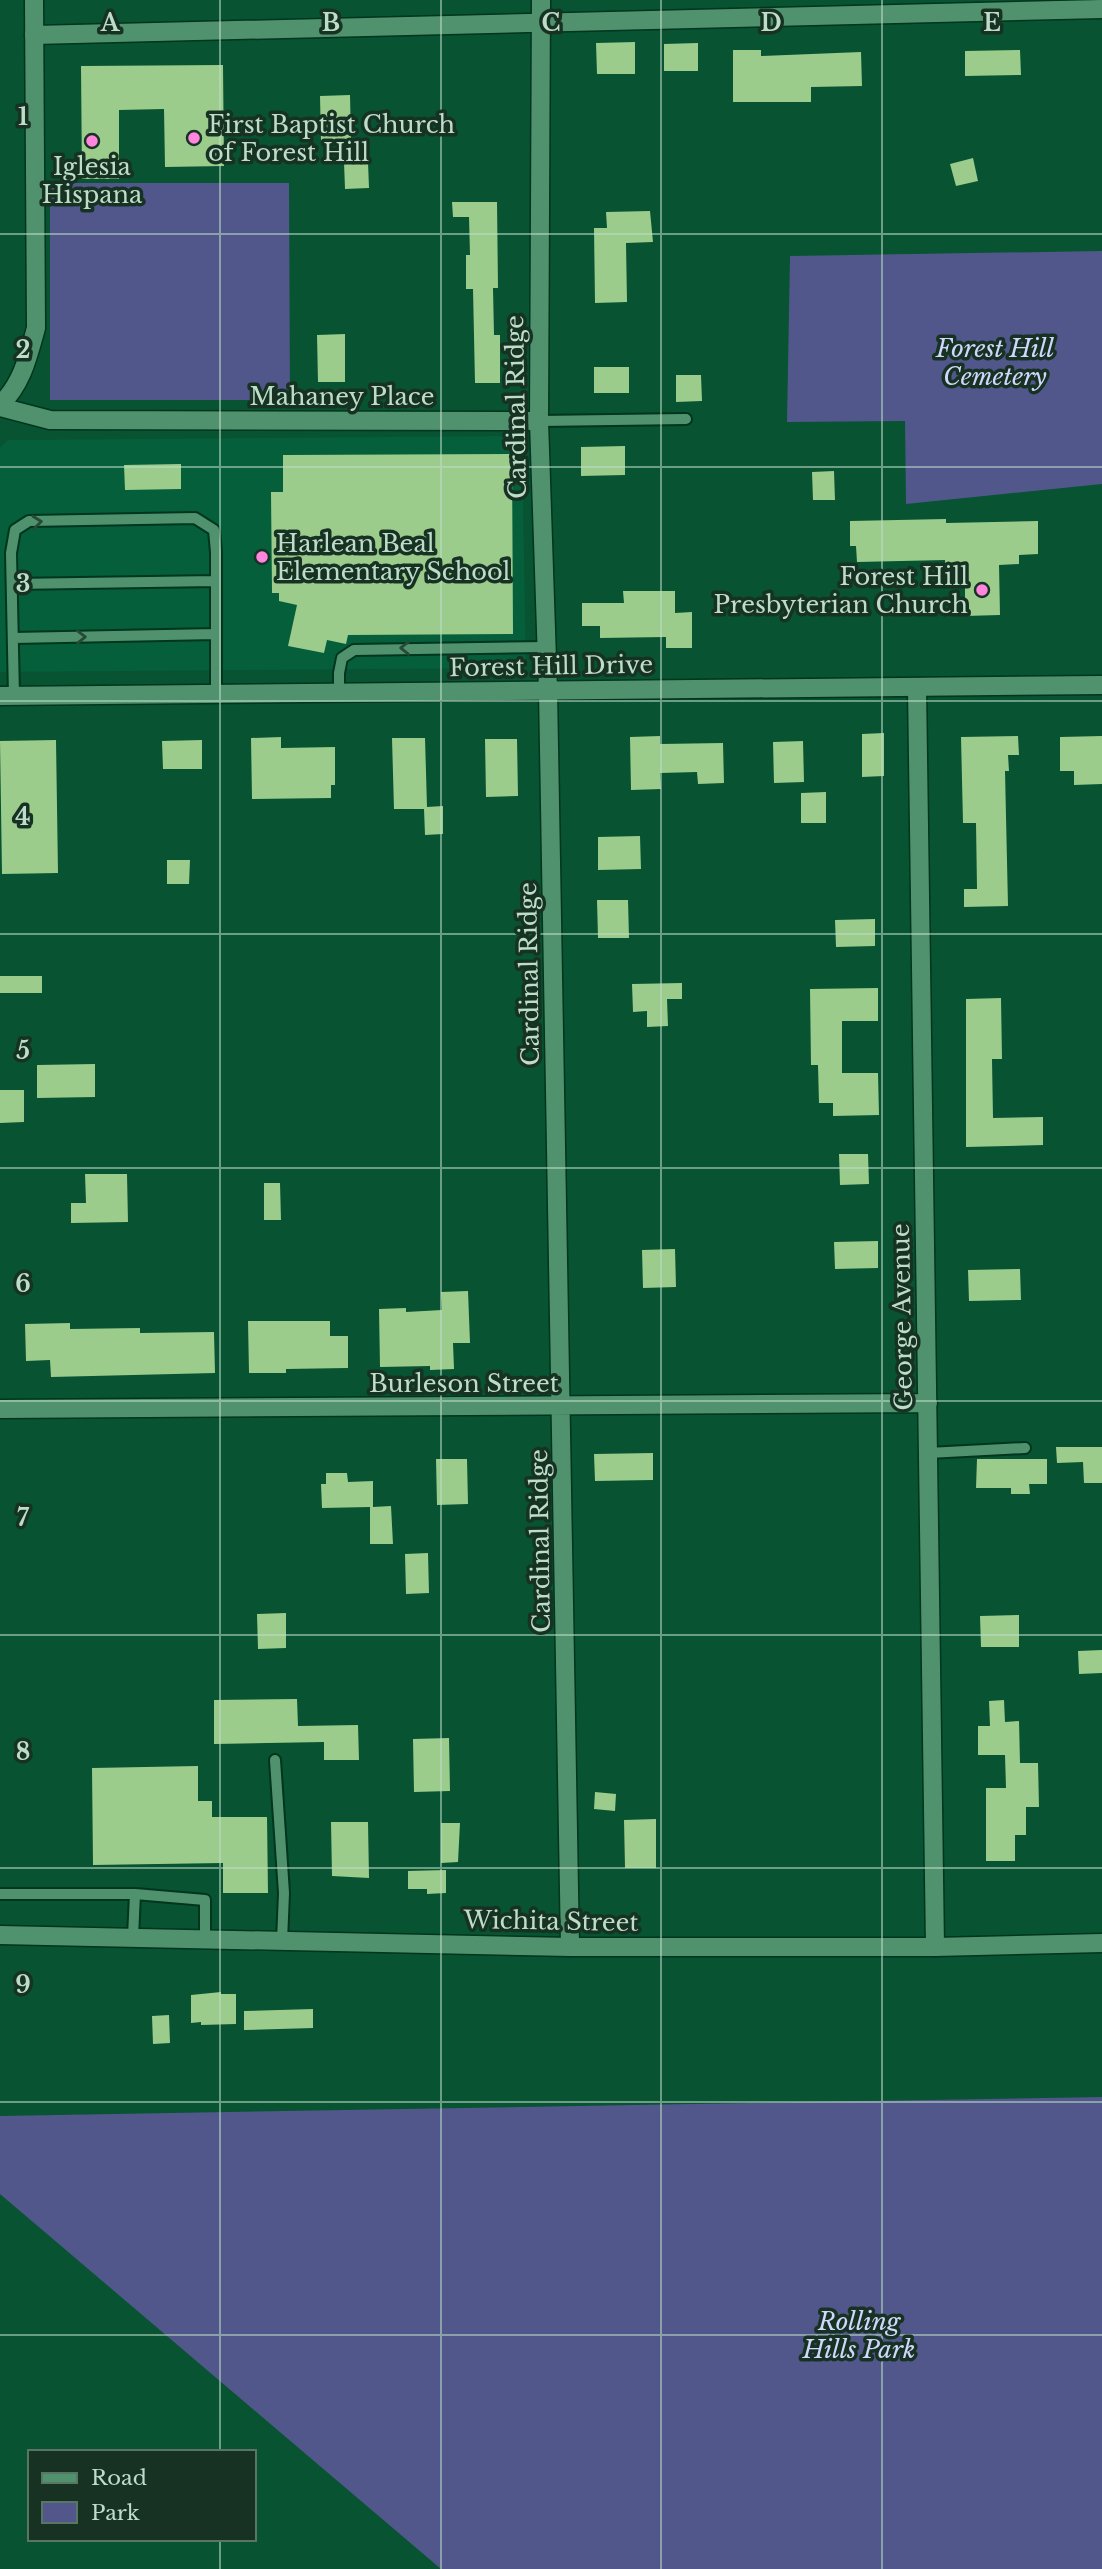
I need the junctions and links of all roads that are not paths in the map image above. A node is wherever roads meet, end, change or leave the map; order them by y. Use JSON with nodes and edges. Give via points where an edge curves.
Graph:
{"nodes":[{"id":1,"x":34,"y":0,"type":"edge"},
{"id":2,"x":541,"y":0,"type":"edge"},
{"id":3,"x":1102,"y":9,"type":"edge"},
{"id":4,"x":541,"y":24,"type":"junction"},
{"id":5,"x":34,"y":34,"type":"junction"},
{"id":6,"x":0,"y":406,"type":"edge"},
{"id":7,"x":686,"y":419,"type":"dead end"},
{"id":8,"x":539,"y":421,"type":"junction"},
{"id":9,"x":216,"y":581,"type":"junction"},
{"id":10,"x":12,"y":584,"type":"junction"},
{"id":11,"x":216,"y":634,"type":"junction"},
{"id":12,"x":13,"y":638,"type":"junction"},
{"id":13,"x":547,"y":647,"type":"junction"},
{"id":14,"x":1102,"y":685,"type":"edge"},
{"id":15,"x":917,"y":687,"type":"junction"},
{"id":16,"x":548,"y":690,"type":"junction"},
{"id":17,"x":340,"y":692,"type":"junction"},
{"id":18,"x":216,"y":694,"type":"junction"},
{"id":19,"x":7,"y":696,"type":"edge"},
{"id":20,"x":928,"y":1403,"type":"junction"},
{"id":21,"x":562,"y":1407,"type":"junction"},
{"id":22,"x":0,"y":1409,"type":"edge"},
{"id":23,"x":1025,"y":1448,"type":"dead end"},
{"id":24,"x":928,"y":1453,"type":"junction"},
{"id":25,"x":275,"y":1760,"type":"dead end"},
{"id":26,"x":0,"y":1894,"type":"edge"},
{"id":27,"x":135,"y":1894,"type":"junction"},
{"id":28,"x":0,"y":1935,"type":"edge"},
{"id":29,"x":133,"y":1937,"type":"junction"},
{"id":30,"x":205,"y":1939,"type":"junction"},
{"id":31,"x":282,"y":1941,"type":"junction"},
{"id":32,"x":1102,"y":1943,"type":"edge"},
{"id":33,"x":570,"y":1947,"type":"junction"},
{"id":34,"x":935,"y":1947,"type":"junction"}],
"edges":[{"from":1,"to":5,"type":"street"},
{"from":2,"to":4,"type":"street","name":"Cardinal Ridge"},
{"from":3,"to":4,"type":"street"},
{"from":4,"to":5,"type":"street"},
{"from":4,"to":8,"type":"street","name":"Cardinal Ridge"},
{"from":5,"to":6,"type":"street","via":[[36,328],[14,392]]},
{"from":6,"to":8,"type":"street","name":"Mahaney Place","via":[[50,420]]},
{"from":7,"to":8,"type":"lane","name":"Mahaney Place"},
{"from":8,"to":13,"type":"street","name":"Cardinal Ridge"},
{"from":9,"to":10,"type":"lane"},
{"from":10,"to":9,"type":"lane","one_way":true,"via":[[15,530],[29,521],[195,519],[214,530]]},
{"from":9,"to":11,"type":"lane"},
{"from":10,"to":12,"type":"lane"},
{"from":12,"to":11,"type":"lane","one_way":true},
{"from":11,"to":18,"type":"lane"},
{"from":12,"to":19,"type":"lane"},
{"from":13,"to":16,"type":"street","name":"Cardinal Ridge"},
{"from":13,"to":17,"type":"lane","one_way":true,"via":[[354,650],[342,659]]},
{"from":14,"to":15,"type":"street","name":"Forest Hill Drive"},
{"from":15,"to":16,"type":"street","name":"Forest Hill Drive"},
{"from":15,"to":20,"type":"street","name":"George Avenue"},
{"from":16,"to":17,"type":"street","name":"Forest Hill Drive"},
{"from":16,"to":21,"type":"street","name":"Cardinal Ridge"},
{"from":17,"to":18,"type":"street","name":"Forest Hill Drive"},
{"from":18,"to":19,"type":"street","name":"Forest Hill Drive"},
{"from":20,"to":21,"type":"street","name":"Burleson Street"},
{"from":20,"to":24,"type":"street","name":"George Avenue"},
{"from":21,"to":22,"type":"street","name":"Burleson Street"},
{"from":21,"to":33,"type":"street","name":"Cardinal Ridge"},
{"from":23,"to":24,"type":"lane"},
{"from":24,"to":34,"type":"street","name":"George Avenue"},
{"from":25,"to":31,"type":"lane","via":[[284,1893]]},
{"from":26,"to":27,"type":"lane"},
{"from":27,"to":29,"type":"lane"},
{"from":27,"to":30,"type":"lane","via":[[205,1899]]},
{"from":28,"to":29,"type":"street","name":"Wichita Street"},
{"from":29,"to":30,"type":"street","name":"Wichita Street"},
{"from":30,"to":31,"type":"street","name":"Wichita Street"},
{"from":31,"to":33,"type":"street","name":"Wichita Street"},
{"from":32,"to":34,"type":"street","name":"Wichita Street"},
{"from":33,"to":34,"type":"street","name":"Wichita Street"}]}
